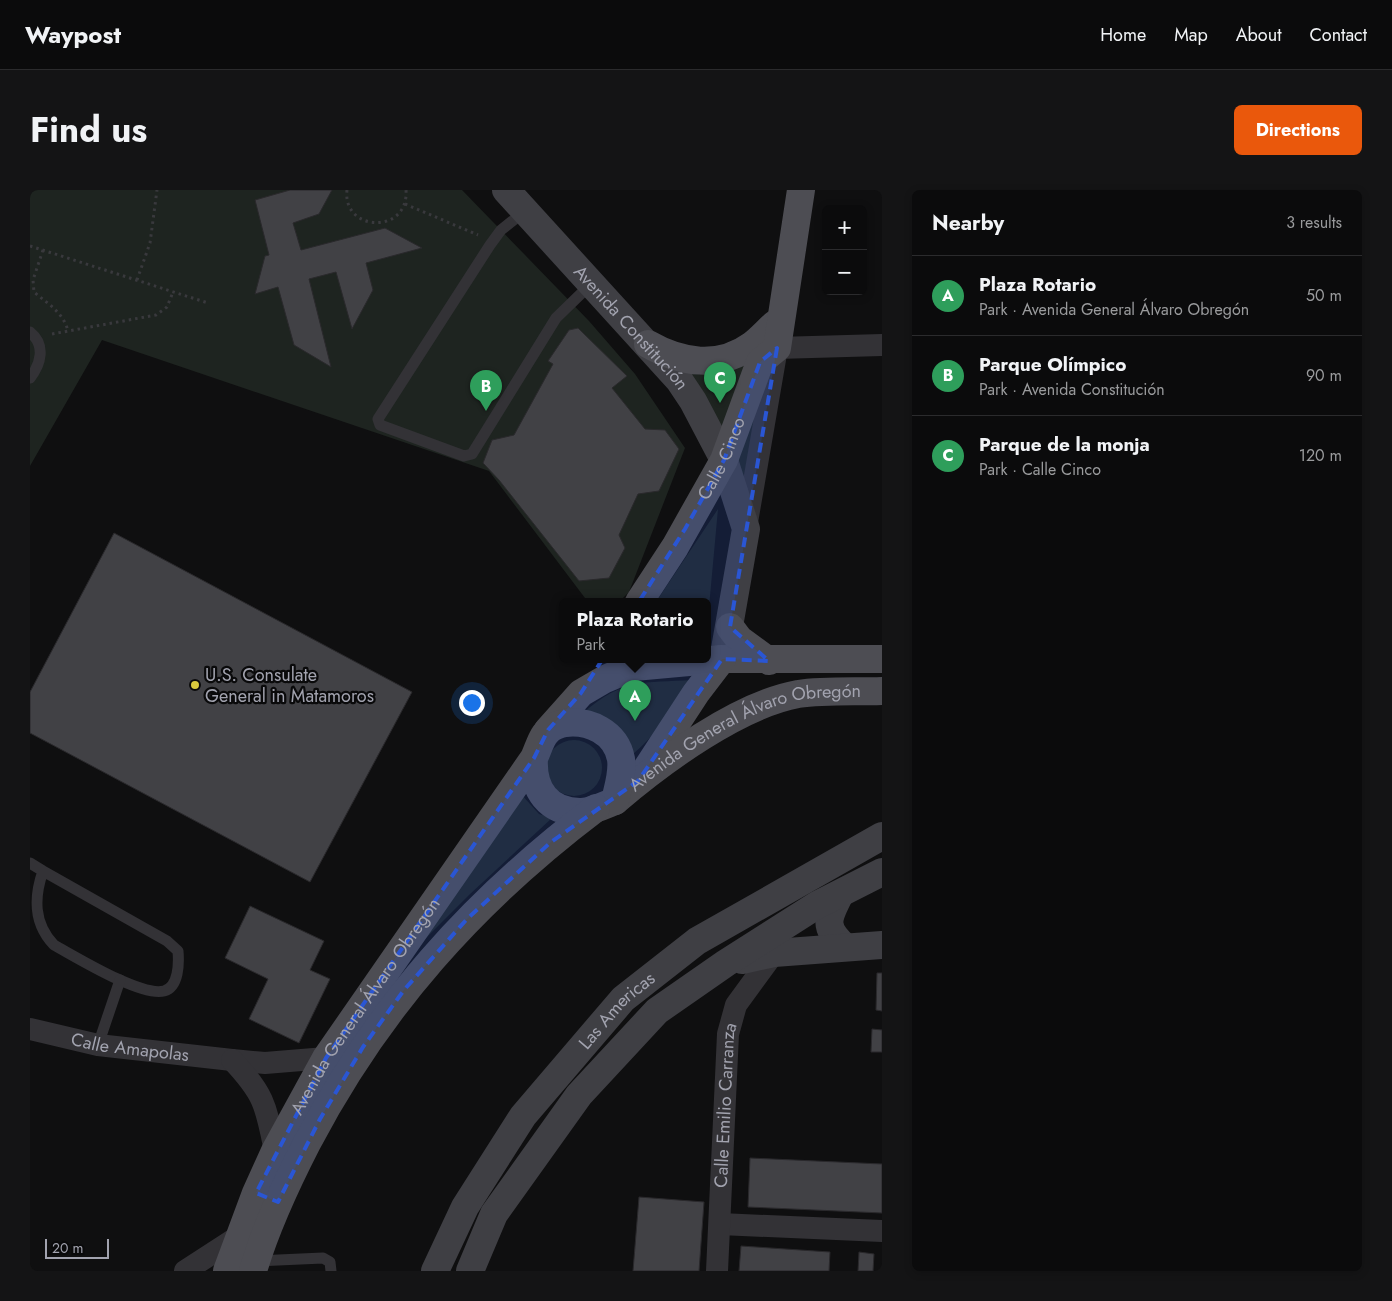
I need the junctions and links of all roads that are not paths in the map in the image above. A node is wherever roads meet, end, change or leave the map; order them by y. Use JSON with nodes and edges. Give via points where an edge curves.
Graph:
{"nodes":[{"id":1,"x":506,"y":190,"type":"edge"},
{"id":2,"x":801,"y":190,"type":"edge"},
{"id":3,"x":525,"y":211,"type":"junction"},
{"id":4,"x":592,"y":283,"type":"junction"},
{"id":5,"x":782,"y":318,"type":"junction"},
{"id":6,"x":33,"y":335,"type":"edge"},
{"id":7,"x":648,"y":344,"type":"junction"},
{"id":8,"x":882,"y":345,"type":"edge"},
{"id":9,"x":750,"y":347,"type":"junction"},
{"id":10,"x":777,"y":348,"type":"junction"},
{"id":11,"x":30,"y":378,"type":"edge"},
{"id":12,"x":724,"y":460,"type":"junction"},
{"id":13,"x":746,"y":529,"type":"junction"},
{"id":14,"x":642,"y":598,"type":"edge"},
{"id":15,"x":730,"y":627,"type":"junction"},
{"id":16,"x":722,"y":659,"type":"junction"},
{"id":17,"x":711,"y":660,"type":"edge"},
{"id":18,"x":769,"y":660,"type":"junction"},
{"id":19,"x":882,"y":660,"type":"edge"},
{"id":20,"x":600,"y":663,"type":"edge"},
{"id":21,"x":678,"y":663,"type":"edge"},
{"id":22,"x":882,"y":691,"type":"edge"},
{"id":23,"x":581,"y":693,"type":"junction"},
{"id":24,"x":548,"y":730,"type":"junction"},
{"id":25,"x":534,"y":758,"type":"junction"},
{"id":26,"x":638,"y":782,"type":"junction"},
{"id":27,"x":606,"y":804,"type":"junction"},
{"id":28,"x":882,"y":836,"type":"edge"},
{"id":29,"x":30,"y":864,"type":"edge"},
{"id":30,"x":43,"y":870,"type":"junction"},
{"id":31,"x":882,"y":872,"type":"edge"},
{"id":32,"x":840,"y":894,"type":"junction"},
{"id":33,"x":882,"y":945,"type":"edge"},
{"id":34,"x":845,"y":946,"type":"junction"},
{"id":35,"x":774,"y":953,"type":"junction"},
{"id":36,"x":726,"y":963,"type":"junction"},
{"id":37,"x":120,"y":980,"type":"junction"},
{"id":38,"x":30,"y":1029,"type":"edge"},
{"id":39,"x":98,"y":1045,"type":"junction"},
{"id":40,"x":232,"y":1060,"type":"junction"},
{"id":41,"x":338,"y":1063,"type":"junction"},
{"id":42,"x":275,"y":1151,"type":"junction"},
{"id":43,"x":267,"y":1198,"type":"junction"},
{"id":44,"x":720,"y":1224,"type":"junction"},
{"id":45,"x":882,"y":1231,"type":"edge"},
{"id":46,"x":240,"y":1236,"type":"junction"},
{"id":47,"x":254,"y":1266,"type":"edge"},
{"id":48,"x":185,"y":1271,"type":"edge"},
{"id":49,"x":227,"y":1271,"type":"edge"},
{"id":50,"x":331,"y":1271,"type":"edge"},
{"id":51,"x":436,"y":1271,"type":"edge"},
{"id":52,"x":470,"y":1271,"type":"edge"},
{"id":53,"x":716,"y":1271,"type":"edge"}],
"edges":[{"from":1,"to":3,"type":"main road","name":"Avenida Constitución"},
{"from":2,"to":5,"type":"main road"},
{"from":3,"to":4,"type":"main road","name":"Avenida Constitución"},
{"from":3,"to":4,"type":"lane","via":[[488,242],[378,419],[380,425],[464,456],[472,454],[556,318]]},
{"from":4,"to":7,"type":"main road","name":"Avenida Constitución"},
{"from":5,"to":9,"type":"main road"},
{"from":5,"to":10,"type":"main road"},
{"from":6,"to":11,"type":"lane","via":[[41,356]]},
{"from":7,"to":9,"type":"main road","via":[[672,356],[699,362],[725,358]]},
{"from":7,"to":12,"type":"main road","name":"Avenida Constitución","via":[[693,401]]},
{"from":8,"to":10,"type":"street"},
{"from":9,"to":10,"type":"main road"},
{"from":10,"to":12,"type":"main road","name":"Calle Cinco","via":[[760,362]]},
{"from":10,"to":13,"type":"street"},
{"from":12,"to":13,"type":"main road","name":"Avenida Constitución"},
{"from":12,"to":14,"type":"main road","name":"Calle Cinco","via":[[675,547]]},
{"from":13,"to":15,"type":"main road","name":"Avenida Constitución"},
{"from":15,"to":16,"type":"main road","name":"Avenida Constitución"},
{"from":15,"to":18,"type":"main road","via":[[740,639]]},
{"from":16,"to":17,"type":"main road","name":"Avenida General Álvaro Obregón"},
{"from":16,"to":18,"type":"main road","name":"Avenida General Álvaro Obregón"},
{"from":16,"to":26,"type":"main road"},
{"from":18,"to":19,"type":"main road","name":"Avenida General Álvaro Obregón"},
{"from":20,"to":23,"type":"main road"},
{"from":21,"to":23,"type":"main road","name":"Avenida General Álvaro Obregón","via":[[634,667]]},
{"from":22,"to":26,"type":"main road","name":"Avenida General Álvaro Obregón","via":[[799,694],[744,713],[704,736]]},
{"from":23,"to":24,"type":"main road","name":"Avenida General Álvaro Obregón"},
{"from":24,"to":25,"type":"main road"},
{"from":24,"to":27,"type":"main road","via":[[561,724],[591,724],[615,743],[621,757],[622,772]]},
{"from":25,"to":27,"type":"main road","via":[[535,785],[553,804],[583,812]]},
{"from":25,"to":41,"type":"main road","name":"Avenida General Álvaro Obregón"},
{"from":26,"to":27,"type":"main road","name":"Avenida General Álvaro Obregón"},
{"from":27,"to":41,"type":"main road","name":"Avenida General Álvaro Obregón","via":[[551,842],[467,919]]},
{"from":28,"to":51,"type":"main road","name":"Las Americas","via":[[697,941],[623,1000],[524,1116],[464,1207]]},
{"from":29,"to":30,"type":"lane"},
{"from":30,"to":37,"type":"lane","via":[[35,903],[46,937],[54,945]]},
{"from":30,"to":37,"type":"lane","via":[[167,941],[178,951],[174,983],[165,991],[150,992]]},
{"from":31,"to":32,"type":"main road","name":"Las Americas"},
{"from":32,"to":34,"type":"main road","via":[[829,925],[831,934]]},
{"from":32,"to":36,"type":"main road","name":"Las Americas"},
{"from":33,"to":34,"type":"main road"},
{"from":34,"to":35,"type":"main road"},
{"from":35,"to":36,"type":"main road"},
{"from":35,"to":44,"type":"street","name":"Calle Emilio Carranza","via":[[736,1005],[728,1034]]},
{"from":36,"to":52,"type":"main road","name":"Las Americas","via":[[658,1011],[579,1095],[494,1214]]},
{"from":37,"to":39,"type":"lane"},
{"from":38,"to":39,"type":"street","name":"Calle Amapolas"},
{"from":39,"to":40,"type":"street","name":"Calle Amapolas"},
{"from":40,"to":41,"type":"street","name":"Calle Amapolas"},
{"from":40,"to":42,"type":"street","via":[[250,1079],[267,1107]]},
{"from":41,"to":42,"type":"main road","name":"Avenida General Álvaro Obregón"},
{"from":41,"to":43,"type":"main road","name":"Avenida General Álvaro Obregón","via":[[320,1119]]},
{"from":42,"to":43,"type":"main road","name":"Avenida General Álvaro Obregón"},
{"from":43,"to":46,"type":"main road","name":"Avenida General Álvaro Obregón"},
{"from":43,"to":47,"type":"main road","name":"Avenida General Álvaro Obregón"},
{"from":44,"to":45,"type":"street"},
{"from":44,"to":53,"type":"street","name":"Calle Emilio Carranza"},
{"from":46,"to":48,"type":"street"},
{"from":46,"to":49,"type":"main road","name":"Avenida General Álvaro Obregón"},
{"from":47,"to":50,"type":"lane","via":[[323,1258],[330,1262]]}]}
